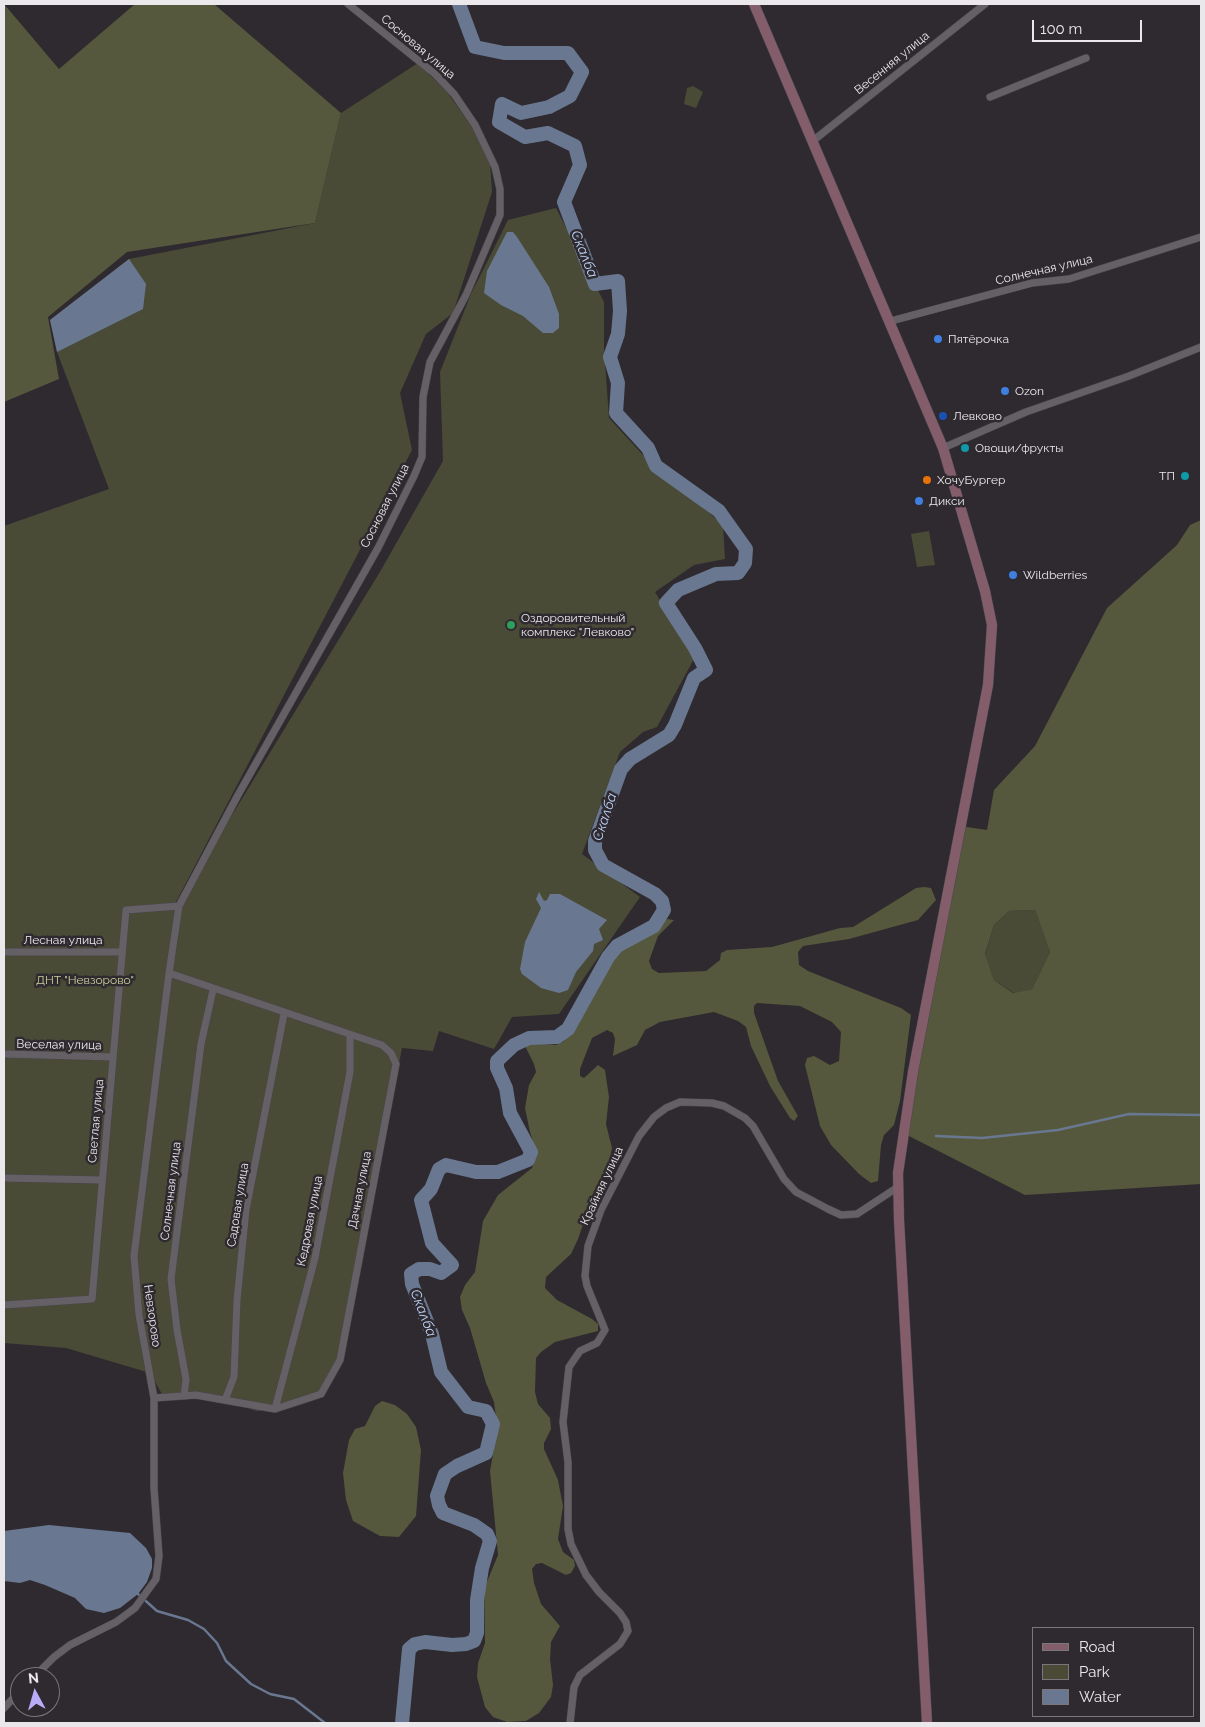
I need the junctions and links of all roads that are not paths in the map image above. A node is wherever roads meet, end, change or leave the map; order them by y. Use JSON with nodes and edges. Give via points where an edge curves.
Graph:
{"nodes":[{"id":1,"x":348,"y":4,"type":"edge"},
{"id":2,"x":754,"y":4,"type":"edge"},
{"id":3,"x":985,"y":4,"type":"edge"},
{"id":4,"x":1086,"y":58,"type":"dead end"},
{"id":5,"x":990,"y":97,"type":"dead end"},
{"id":6,"x":814,"y":140,"type":"junction"},
{"id":7,"x":1201,"y":237,"type":"edge"},
{"id":8,"x":892,"y":322,"type":"junction"},
{"id":9,"x":1201,"y":347,"type":"edge"},
{"id":10,"x":944,"y":448,"type":"junction"},
{"id":11,"x":182,"y":898,"type":"joint"},
{"id":12,"x":179,"y":906,"type":"junction"},
{"id":13,"x":4,"y":952,"type":"edge"},
{"id":14,"x":122,"y":952,"type":"junction"},
{"id":15,"x":169,"y":973,"type":"junction"},
{"id":16,"x":212,"y":990,"type":"junction"},
{"id":17,"x":284,"y":1014,"type":"junction"},
{"id":18,"x":350,"y":1034,"type":"junction"},
{"id":19,"x":4,"y":1054,"type":"edge"},
{"id":20,"x":113,"y":1057,"type":"junction"},
{"id":21,"x":4,"y":1178,"type":"edge"},
{"id":22,"x":102,"y":1180,"type":"junction"},
{"id":23,"x":898,"y":1187,"type":"junction"},
{"id":24,"x":4,"y":1305,"type":"edge"},
{"id":25,"x":184,"y":1396,"type":"junction"},
{"id":26,"x":154,"y":1398,"type":"junction"},
{"id":27,"x":225,"y":1400,"type":"junction"},
{"id":28,"x":275,"y":1409,"type":"junction"},
{"id":29,"x":44,"y":1667,"type":"edge"},
{"id":30,"x":570,"y":1723,"type":"edge"},
{"id":31,"x":927,"y":1723,"type":"edge"}],
"edges":[{"from":1,"to":11,"type":"street","name":"Сосновая улица","via":[[435,74],[454,94],[475,125],[495,167],[500,189],[500,215],[466,296],[430,362],[423,397],[422,457],[414,476],[378,548]]},
{"from":2,"to":6,"type":"street"},
{"from":3,"to":6,"type":"street","name":"Весенняя улица"},
{"from":4,"to":5,"type":"street"},
{"from":6,"to":8,"type":"street"},
{"from":7,"to":8,"type":"street","name":"Солнечная улица","via":[[1069,279],[1032,284]]},
{"from":8,"to":10,"type":"street"},
{"from":9,"to":10,"type":"street","via":[[1026,412]]},
{"from":10,"to":23,"type":"street","via":[[985,591],[992,625],[991,660],[913,1072]]},
{"from":11,"to":12,"type":"street","name":"Невзорово"},
{"from":12,"to":14,"type":"street","name":"Светлая улица","via":[[126,910]]},
{"from":12,"to":15,"type":"street","name":"Невзорово"},
{"from":13,"to":14,"type":"street","name":"Лесная улица"},
{"from":14,"to":20,"type":"street","name":"Светлая улица"},
{"from":15,"to":16,"type":"street","name":"Дачная улица"},
{"from":15,"to":26,"type":"street","name":"Невзорово","via":[[134,1256],[139,1315]]},
{"from":16,"to":17,"type":"street","name":"Дачная улица"},
{"from":16,"to":25,"type":"street","name":"Солнечная улица","via":[[200,1044],[171,1279],[186,1379]]},
{"from":17,"to":18,"type":"street","name":"Дачная улица"},
{"from":17,"to":27,"type":"street","name":"Садовая улица","via":[[246,1210],[237,1300],[234,1378]]},
{"from":18,"to":28,"type":"street","name":"Кедровая улица","via":[[350,1072],[315,1258]]},
{"from":18,"to":28,"type":"street","name":"Дачная улица","via":[[382,1045],[396,1064],[340,1360],[321,1394]]},
{"from":19,"to":20,"type":"street","name":"Веселая улица"},
{"from":20,"to":22,"type":"street","name":"Светлая улица"},
{"from":21,"to":22,"type":"street"},
{"from":22,"to":24,"type":"street","name":"Светлая улица","via":[[92,1299]]},
{"from":23,"to":30,"type":"street","name":"Крайняя улица","via":[[857,1214],[834,1212],[796,1192],[784,1180],[753,1126],[735,1111],[712,1102],[680,1102],[666,1108],[639,1136],[588,1246],[585,1276],[604,1330],[597,1343],[580,1351],[569,1367],[563,1422],[571,1544],[586,1575],[620,1613],[628,1631],[620,1644],[580,1675],[574,1686]]},
{"from":23,"to":31,"type":"street"},
{"from":25,"to":26,"type":"street","name":"Дачная улица"},
{"from":25,"to":27,"type":"street","name":"Дачная улица"},
{"from":26,"to":29,"type":"street","name":"Невзорово","via":[[154,1488],[159,1556],[156,1579],[135,1608],[116,1622],[70,1645]]},
{"from":27,"to":28,"type":"street","name":"Дачная улица"}]}
